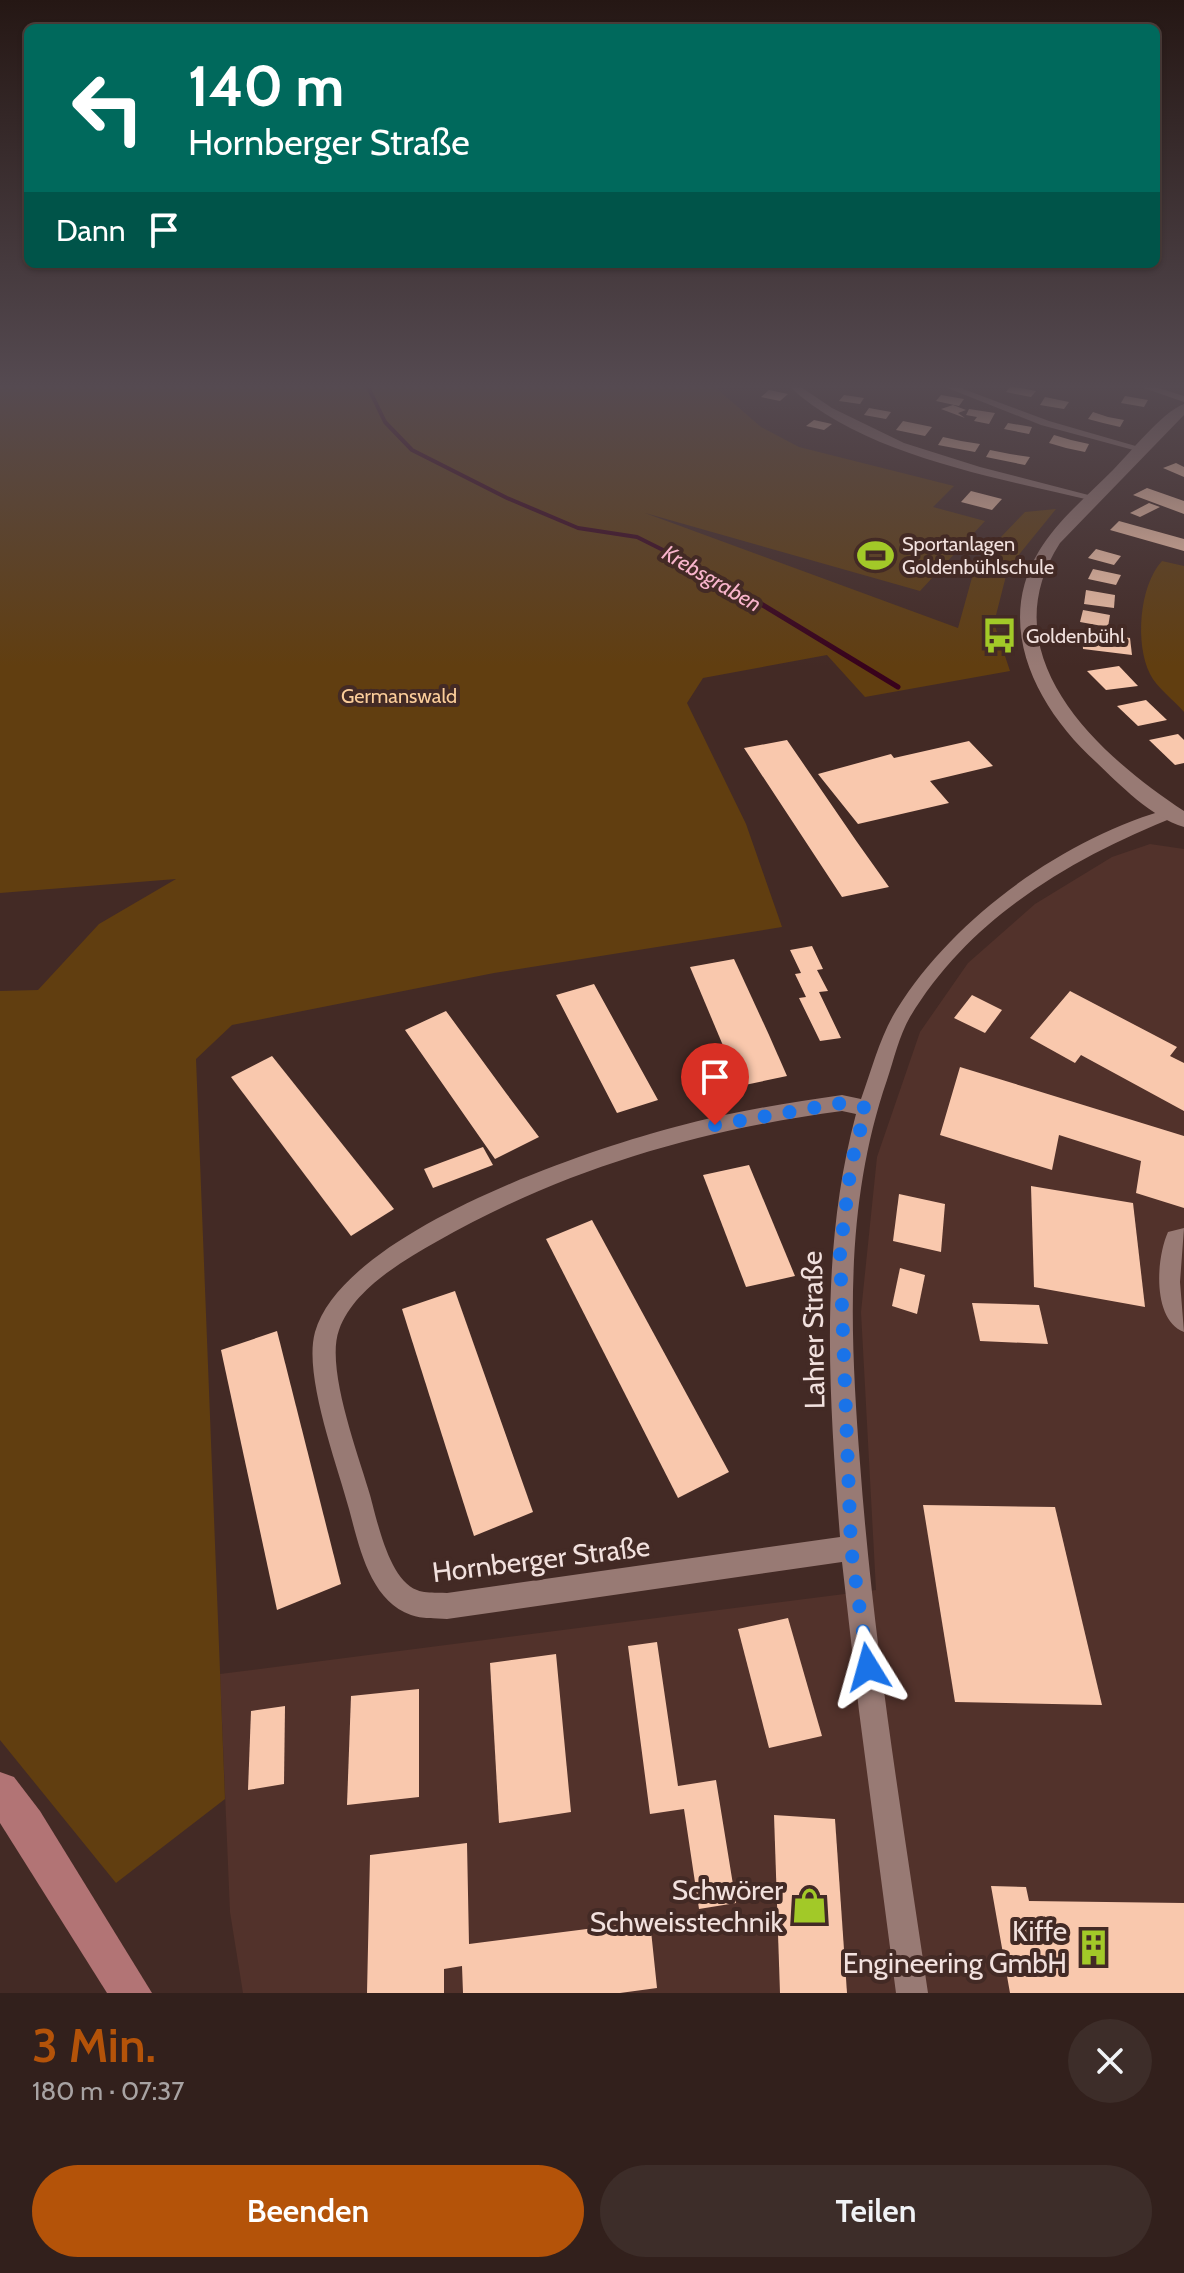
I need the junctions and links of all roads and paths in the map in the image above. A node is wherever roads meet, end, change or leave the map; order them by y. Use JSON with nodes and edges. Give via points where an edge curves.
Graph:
{"nodes":[{"id":1,"x":1024,"y":480,"type":"edge"},
{"id":2,"x":1111,"y":480,"type":"edge"},
{"id":3,"x":1094,"y":498,"type":"junction"},
{"id":4,"x":1178,"y":816,"type":"edge"},
{"id":5,"x":866,"y":1108,"type":"junction"},
{"id":6,"x":1184,"y":1237,"type":"edge"},
{"id":7,"x":1184,"y":1322,"type":"edge"},
{"id":8,"x":851,"y":1548,"type":"junction"},
{"id":9,"x":0,"y":1791,"type":"edge"},
{"id":10,"x":131,"y":1993,"type":"edge"},
{"id":11,"x":912,"y":1993,"type":"edge"}],
"edges":[{"from":1,"to":3,"type":"street"},
{"from":2,"to":3,"type":"street"},
{"from":3,"to":4,"type":"street","via":[[1057,535],[1039,565],[1030,599],[1028,642],[1055,705],[1084,740],[1130,784]]},
{"from":4,"to":5,"type":"street","name":"Lahrer Straße","via":[[1036,879],[991,910],[958,942],[902,1015]]},
{"from":5,"to":8,"type":"street","name":"Lahrer Straße","via":[[851,1165],[840,1253]]},
{"from":5,"to":8,"type":"street","name":"Hornberger Straße","via":[[842,1103],[816,1107],[690,1131],[587,1159],[486,1203],[399,1252],[349,1292],[325,1332],[324,1362],[368,1532],[385,1576],[409,1601],[447,1606]]},
{"from":6,"to":7,"type":"street","via":[[1176,1239],[1167,1272],[1176,1311]]},
{"from":8,"to":11,"type":"street","name":"Lahrer Straße"},
{"from":9,"to":10,"type":"main road"}]}
